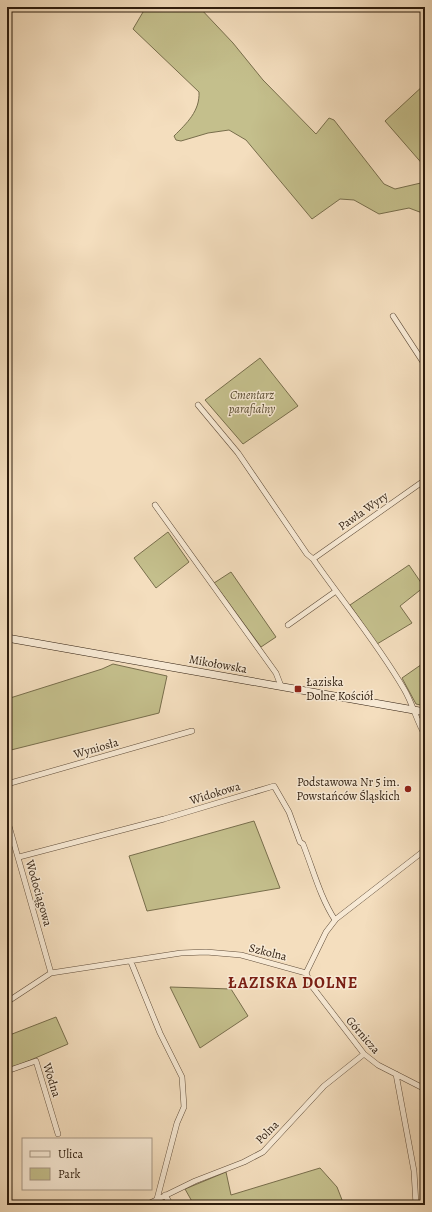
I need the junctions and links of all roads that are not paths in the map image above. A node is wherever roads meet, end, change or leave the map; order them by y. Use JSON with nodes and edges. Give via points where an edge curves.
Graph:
{"nodes":[{"id":1,"x":393,"y":316,"type":"dead end"},
{"id":2,"x":425,"y":365,"type":"edge"},
{"id":3,"x":198,"y":405,"type":"dead end"},
{"id":4,"x":425,"y":480,"type":"edge"},
{"id":5,"x":155,"y":505,"type":"dead end"},
{"id":6,"x":313,"y":559,"type":"junction"},
{"id":7,"x":336,"y":591,"type":"junction"},
{"id":8,"x":288,"y":625,"type":"dead end"},
{"id":9,"x":7,"y":638,"type":"edge"},
{"id":10,"x":281,"y":686,"type":"junction"},
{"id":11,"x":413,"y":710,"type":"junction"},
{"id":12,"x":425,"y":712,"type":"edge"},
{"id":13,"x":192,"y":731,"type":"dead end"},
{"id":14,"x":425,"y":736,"type":"edge"},
{"id":15,"x":7,"y":784,"type":"edge"},
{"id":16,"x":7,"y":819,"type":"edge"},
{"id":17,"x":425,"y":850,"type":"edge"},
{"id":18,"x":19,"y":857,"type":"junction"},
{"id":19,"x":335,"y":920,"type":"junction"},
{"id":20,"x":131,"y":962,"type":"junction"},
{"id":21,"x":51,"y":972,"type":"junction"},
{"id":22,"x":306,"y":973,"type":"junction"},
{"id":23,"x":7,"y":1002,"type":"edge"},
{"id":24,"x":364,"y":1054,"type":"junction"},
{"id":25,"x":7,"y":1071,"type":"edge"},
{"id":26,"x":396,"y":1074,"type":"junction"},
{"id":27,"x":425,"y":1089,"type":"edge"},
{"id":28,"x":58,"y":1134,"type":"dead end"},
{"id":29,"x":165,"y":1195,"type":"junction"},
{"id":30,"x":157,"y":1199,"type":"junction"},
{"id":31,"x":146,"y":1205,"type":"edge"},
{"id":32,"x":171,"y":1205,"type":"edge"},
{"id":33,"x":416,"y":1205,"type":"edge"}],
"edges":[{"from":1,"to":2,"type":"street"},
{"from":3,"to":6,"type":"street","via":[[238,453]]},
{"from":4,"to":6,"type":"street","name":"Pawła Wyry"},
{"from":5,"to":10,"type":"street","via":[[276,673]]},
{"from":6,"to":7,"type":"street"},
{"from":7,"to":8,"type":"street"},
{"from":7,"to":11,"type":"street","via":[[396,675],[410,699]]},
{"from":9,"to":10,"type":"street","name":"Mikołowska"},
{"from":10,"to":11,"type":"street","name":"Mikołowska"},
{"from":11,"to":12,"type":"street","name":"Mikołowska"},
{"from":11,"to":14,"type":"street"},
{"from":13,"to":15,"type":"street","name":"Wyniosła"},
{"from":16,"to":18,"type":"street","name":"Wodociągowa"},
{"from":17,"to":19,"type":"street"},
{"from":18,"to":19,"type":"street","name":"Widokowa","via":[[164,819],[274,786],[289,812],[317,883]]},
{"from":18,"to":21,"type":"street","name":"Wodociągowa"},
{"from":19,"to":22,"type":"street","via":[[326,932]]},
{"from":20,"to":21,"type":"street","name":"Szkolna"},
{"from":20,"to":22,"type":"street","name":"Szkolna","via":[[181,953],[206,952],[241,955]]},
{"from":20,"to":30,"type":"street","via":[[160,1033],[182,1077],[184,1107],[177,1123]]},
{"from":21,"to":23,"type":"street"},
{"from":22,"to":24,"type":"street","name":"Górnicza","via":[[311,985]]},
{"from":24,"to":26,"type":"street","name":"Górnicza"},
{"from":24,"to":29,"type":"street","name":"Polna","via":[[324,1086],[263,1152]]},
{"from":25,"to":28,"type":"street","name":"Wodna","via":[[36,1061]]},
{"from":26,"to":27,"type":"street","name":"Górnicza"},
{"from":26,"to":33,"type":"street","via":[[414,1171]]},
{"from":29,"to":30,"type":"street","name":"Polna"},
{"from":29,"to":32,"type":"street"},
{"from":30,"to":31,"type":"street","name":"Polna"}]}
